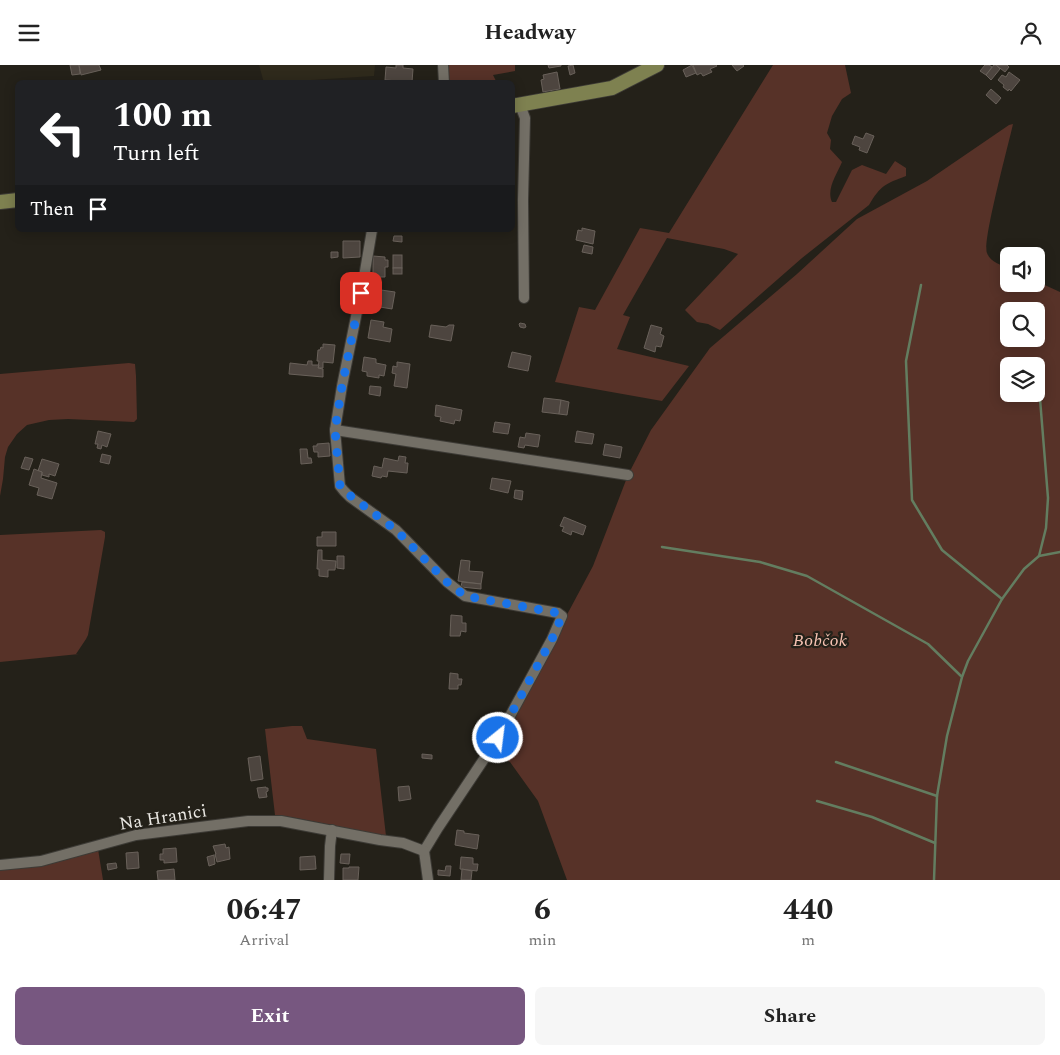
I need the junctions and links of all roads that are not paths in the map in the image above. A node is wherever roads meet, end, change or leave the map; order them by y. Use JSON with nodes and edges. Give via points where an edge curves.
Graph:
{"nodes":[{"id":1,"x":443,"y":65,"type":"edge"},
{"id":2,"x":657,"y":65,"type":"edge"},
{"id":3,"x":444,"y":80,"type":"edge"},
{"id":4,"x":516,"y":105,"type":"edge"},
{"id":5,"x":15,"y":200,"type":"edge"},
{"id":6,"x":0,"y":201,"type":"edge"},
{"id":7,"x":372,"y":232,"type":"edge"},
{"id":8,"x":524,"y":298,"type":"dead end"},
{"id":9,"x":335,"y":430,"type":"junction"},
{"id":10,"x":628,"y":475,"type":"dead end"},
{"id":11,"x":332,"y":830,"type":"junction"},
{"id":12,"x":424,"y":851,"type":"junction"},
{"id":13,"x":0,"y":865,"type":"edge"},
{"id":14,"x":329,"y":880,"type":"edge"},
{"id":15,"x":428,"y":880,"type":"edge"}],
"edges":[{"from":1,"to":3,"type":"street"},
{"from":2,"to":4,"type":"street","via":[[612,88]]},
{"from":4,"to":8,"type":"street","via":[[525,118]]},
{"from":5,"to":6,"type":"street"},
{"from":7,"to":9,"type":"street"},
{"from":9,"to":10,"type":"street"},
{"from":9,"to":12,"type":"street","via":[[340,486],[396,530],[447,582],[465,596],[562,616],[498,738]]},
{"from":11,"to":12,"type":"street","name":"Na Hranici","via":[[403,843]]},
{"from":11,"to":13,"type":"street","name":"Na Hranici","via":[[281,821],[248,821],[136,835],[41,861]]},
{"from":11,"to":14,"type":"street"},
{"from":12,"to":15,"type":"street"}]}
